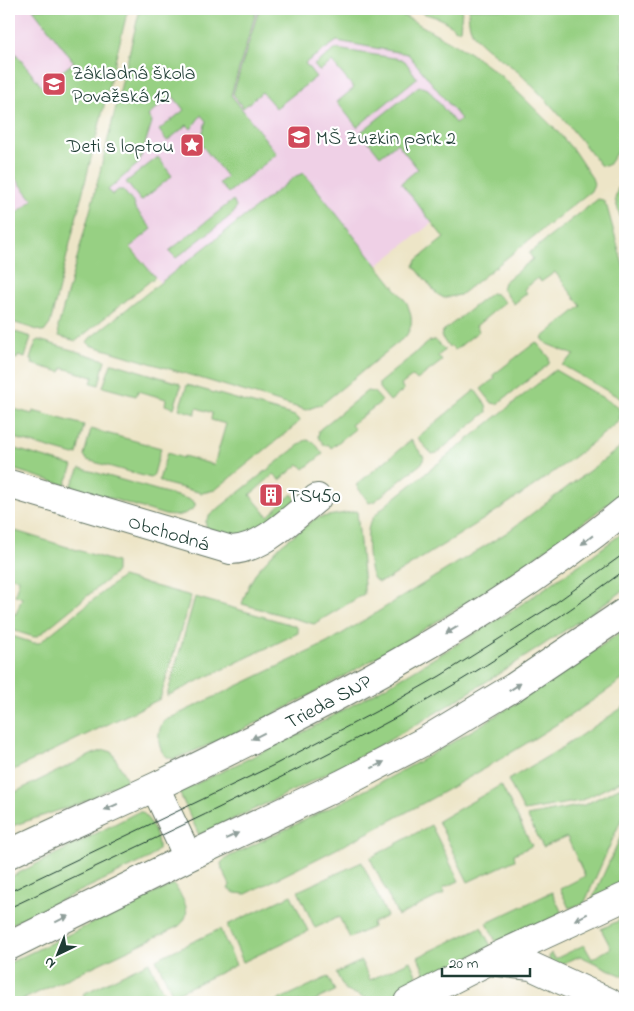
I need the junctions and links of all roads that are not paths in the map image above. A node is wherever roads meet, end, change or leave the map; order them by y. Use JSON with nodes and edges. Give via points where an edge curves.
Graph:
{"nodes":[{"id":1,"x":9,"y":484,"type":"edge"},
{"id":2,"x":317,"y":498,"type":"dead end"},
{"id":3,"x":625,"y":510,"type":"edge"},
{"id":4,"x":625,"y":612,"type":"edge"},
{"id":5,"x":155,"y":787,"type":"junction"},
{"id":6,"x":9,"y":854,"type":"edge"},
{"id":7,"x":188,"y":857,"type":"junction"},
{"id":8,"x":625,"y":896,"type":"edge"},
{"id":9,"x":9,"y":946,"type":"edge"},
{"id":10,"x":489,"y":961,"type":"junction"},
{"id":11,"x":449,"y":990,"type":"edge"},
{"id":12,"x":408,"y":1002,"type":"edge"},
{"id":13,"x":609,"y":1002,"type":"edge"}],
"edges":[{"from":1,"to":2,"type":"street","name":"Obchodná","via":[[231,550],[254,546]]},
{"from":3,"to":5,"type":"street","name":"Trieda SNP","one_way":true,"via":[[560,560],[393,666]]},
{"from":7,"to":4,"type":"street","one_way":true,"via":[[423,742],[514,687]]},
{"from":5,"to":6,"type":"street","name":"Trieda SNP","one_way":true},
{"from":5,"to":7,"type":"street"},
{"from":9,"to":7,"type":"street","one_way":true},
{"from":8,"to":10,"type":"street","one_way":true},
{"from":10,"to":11,"type":"street"},
{"from":10,"to":13,"type":"street","via":[[531,966]]},
{"from":11,"to":12,"type":"street"}]}
